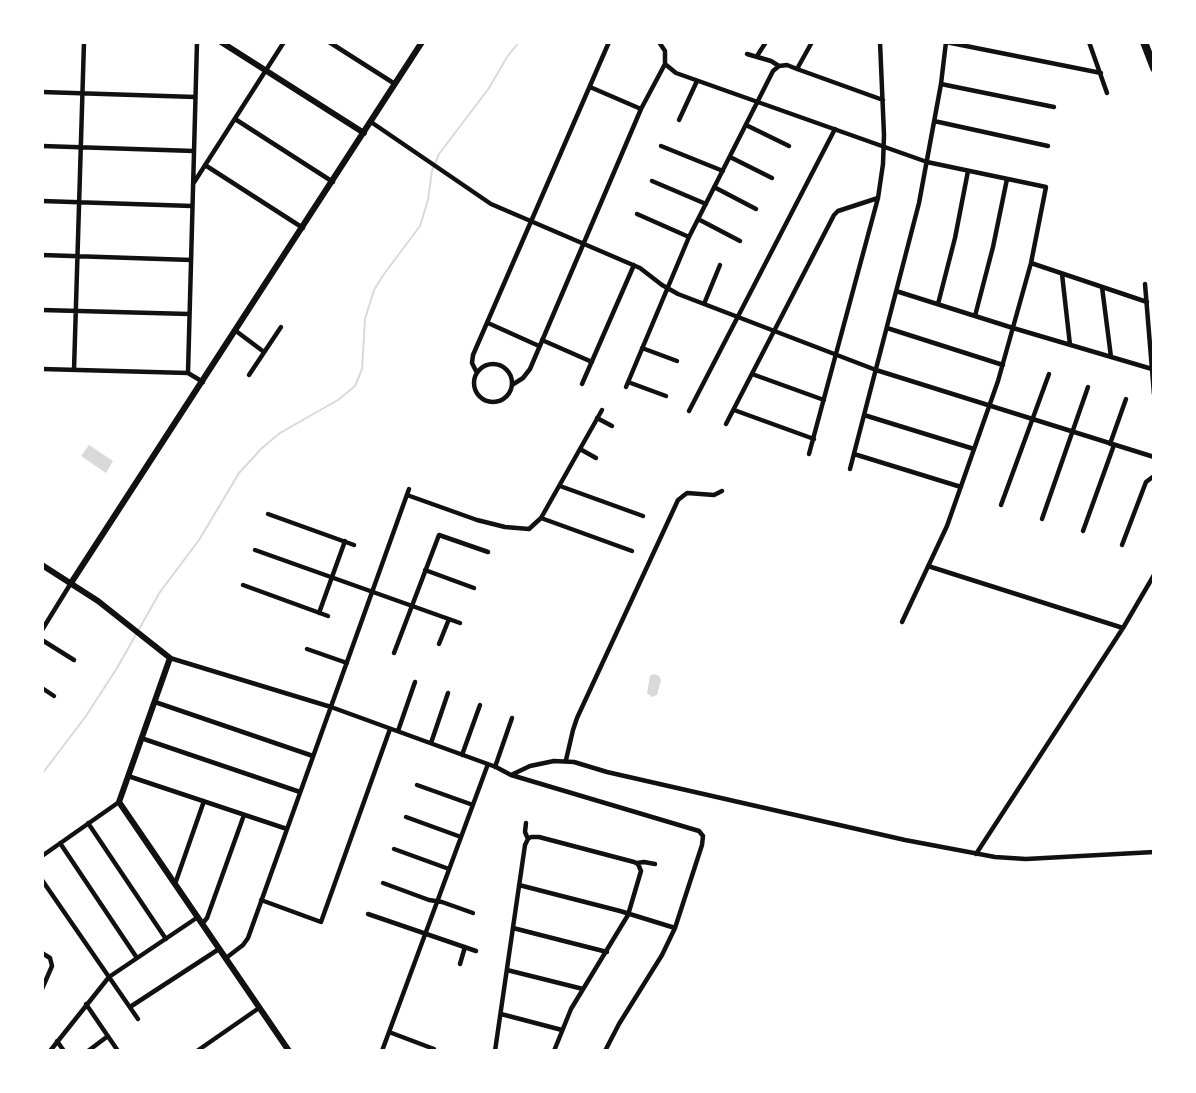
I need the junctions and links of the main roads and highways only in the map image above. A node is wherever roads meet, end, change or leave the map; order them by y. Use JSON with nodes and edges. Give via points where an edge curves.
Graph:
{"nodes":[{"id":1,"x":1144,"y":42,"type":"edge"},
{"id":2,"x":1154,"y":68,"type":"edge"}],
"edges":[{"from":1,"to":2,"type":"highway"}]}
